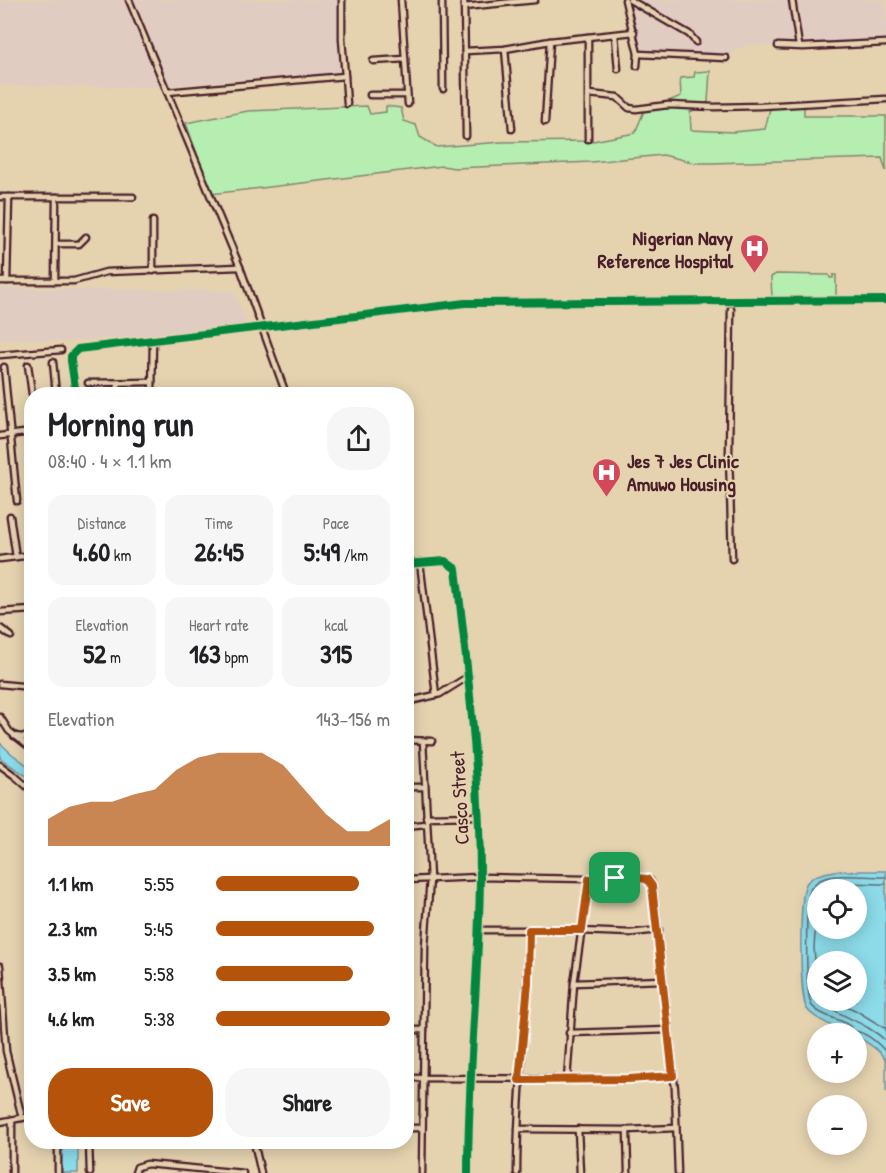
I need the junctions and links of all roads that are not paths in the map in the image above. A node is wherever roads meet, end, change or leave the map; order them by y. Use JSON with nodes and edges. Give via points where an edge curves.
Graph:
{"nodes":[{"id":1,"x":129,"y":0,"type":"edge"},
{"id":2,"x":342,"y":0,"type":"edge"},
{"id":3,"x":401,"y":0,"type":"edge"},
{"id":4,"x":442,"y":0,"type":"edge"},
{"id":5,"x":464,"y":0,"type":"edge"},
{"id":6,"x":536,"y":0,"type":"edge"},
{"id":7,"x":628,"y":0,"type":"edge"},
{"id":8,"x":792,"y":0,"type":"edge"},
{"id":9,"x":464,"y":7,"type":"junction"},
{"id":10,"x":634,"y":32,"type":"junction"},
{"id":11,"x":615,"y":35,"type":"junction"},
{"id":12,"x":588,"y":37,"type":"junction"},
{"id":13,"x":550,"y":41,"type":"junction"},
{"id":14,"x":696,"y":42,"type":"dead end"},
{"id":15,"x":886,"y":43,"type":"edge"},
{"id":16,"x":778,"y":46,"type":"dead end"},
{"id":17,"x":799,"y":46,"type":"junction"},
{"id":18,"x":505,"y":49,"type":"junction"},
{"id":19,"x":465,"y":51,"type":"junction"},
{"id":20,"x":638,"y":54,"type":"junction"},
{"id":21,"x":726,"y":58,"type":"dead end"},
{"id":22,"x":405,"y":59,"type":"junction"},
{"id":23,"x":373,"y":61,"type":"dead end"},
{"id":24,"x":637,"y":66,"type":"dead end"},
{"id":25,"x":618,"y":69,"type":"dead end"},
{"id":26,"x":345,"y":76,"type":"junction"},
{"id":27,"x":442,"y":89,"type":"dead end"},
{"id":28,"x":167,"y":92,"type":"junction"},
{"id":29,"x":589,"y":94,"type":"junction"},
{"id":30,"x":370,"y":95,"type":"dead end"},
{"id":31,"x":407,"y":95,"type":"junction"},
{"id":32,"x":886,"y":99,"type":"edge"},
{"id":33,"x":408,"y":104,"type":"dead end"},
{"id":34,"x":347,"y":105,"type":"dead end"},
{"id":35,"x":545,"y":122,"type":"dead end"},
{"id":36,"x":512,"y":129,"type":"dead end"},
{"id":37,"x":466,"y":136,"type":"dead end"},
{"id":38,"x":588,"y":139,"type":"dead end"},
{"id":39,"x":0,"y":197,"type":"edge"},
{"id":40,"x":9,"y":197,"type":"junction"},
{"id":41,"x":56,"y":197,"type":"junction"},
{"id":42,"x":133,"y":197,"type":"dead end"},
{"id":43,"x":153,"y":220,"type":"dead end"},
{"id":44,"x":86,"y":237,"type":"dead end"},
{"id":45,"x":56,"y":244,"type":"junction"},
{"id":46,"x":240,"y":267,"type":"junction"},
{"id":47,"x":153,"y":271,"type":"junction"},
{"id":48,"x":0,"y":281,"type":"edge"},
{"id":49,"x":7,"y":281,"type":"junction"},
{"id":50,"x":55,"y":281,"type":"junction"},
{"id":51,"x":886,"y":300,"type":"edge"},
{"id":52,"x":731,"y":309,"type":"dead end"},
{"id":53,"x":262,"y":329,"type":"junction"},
{"id":54,"x":153,"y":340,"type":"junction"},
{"id":55,"x":61,"y":350,"type":"dead end"},
{"id":56,"x":0,"y":355,"type":"edge"},
{"id":57,"x":53,"y":362,"type":"dead end"},
{"id":58,"x":28,"y":365,"type":"dead end"},
{"id":59,"x":4,"y":367,"type":"dead end"},
{"id":60,"x":151,"y":382,"type":"junction"},
{"id":61,"x":88,"y":383,"type":"dead end"},
{"id":62,"x":119,"y":383,"type":"junction"},
{"id":63,"x":31,"y":387,"type":"edge"},
{"id":64,"x":55,"y":387,"type":"edge"},
{"id":65,"x":75,"y":387,"type":"edge"},
{"id":66,"x":118,"y":387,"type":"edge"},
{"id":67,"x":151,"y":387,"type":"edge"},
{"id":68,"x":283,"y":387,"type":"edge"},
{"id":69,"x":24,"y":433,"type":"edge"},
{"id":70,"x":12,"y":435,"type":"junction"},
{"id":71,"x":0,"y":436,"type":"edge"},
{"id":72,"x":17,"y":501,"type":"dead end"},
{"id":73,"x":10,"y":516,"type":"dead end"},
{"id":74,"x":24,"y":556,"type":"edge"},
{"id":75,"x":16,"y":557,"type":"junction"},
{"id":76,"x":0,"y":559,"type":"edge"},
{"id":77,"x":732,"y":559,"type":"dead end"},
{"id":78,"x":420,"y":562,"type":"junction"},
{"id":79,"x":414,"y":563,"type":"edge"},
{"id":80,"x":24,"y":610,"type":"edge"},
{"id":81,"x":0,"y":612,"type":"edge"},
{"id":82,"x":0,"y":628,"type":"edge"},
{"id":83,"x":11,"y":636,"type":"dead end"},
{"id":84,"x":469,"y":676,"type":"junction"},
{"id":85,"x":0,"y":684,"type":"edge"},
{"id":86,"x":24,"y":686,"type":"edge"},
{"id":87,"x":436,"y":695,"type":"junction"},
{"id":88,"x":414,"y":700,"type":"edge"},
{"id":89,"x":0,"y":717,"type":"edge"},
{"id":90,"x":14,"y":736,"type":"junction"},
{"id":91,"x":24,"y":737,"type":"edge"},
{"id":92,"x":414,"y":740,"type":"edge"},
{"id":93,"x":423,"y":741,"type":"junction"},
{"id":94,"x":432,"y":741,"type":"dead end"},
{"id":95,"x":24,"y":743,"type":"edge"},
{"id":96,"x":0,"y":765,"type":"edge"},
{"id":97,"x":24,"y":784,"type":"edge"},
{"id":98,"x":425,"y":787,"type":"junction"},
{"id":99,"x":414,"y":788,"type":"edge"},
{"id":100,"x":478,"y":816,"type":"junction"},
{"id":101,"x":426,"y":817,"type":"junction"},
{"id":102,"x":426,"y":824,"type":"junction"},
{"id":103,"x":414,"y":825,"type":"edge"},
{"id":104,"x":480,"y":877,"type":"junction"},
{"id":105,"x":430,"y":879,"type":"junction"},
{"id":106,"x":589,"y":879,"type":"junction"},
{"id":107,"x":414,"y":880,"type":"edge"},
{"id":108,"x":478,"y":930,"type":"junction"},
{"id":109,"x":529,"y":930,"type":"junction"},
{"id":110,"x":582,"y":930,"type":"junction"},
{"id":111,"x":658,"y":930,"type":"junction"},
{"id":112,"x":0,"y":966,"type":"edge"},
{"id":113,"x":663,"y":980,"type":"junction"},
{"id":114,"x":574,"y":983,"type":"junction"},
{"id":115,"x":414,"y":1030,"type":"edge"},
{"id":116,"x":424,"y":1030,"type":"junction"},
{"id":117,"x":669,"y":1030,"type":"junction"},
{"id":118,"x":569,"y":1033,"type":"junction"},
{"id":119,"x":673,"y":1076,"type":"junction"},
{"id":120,"x":414,"y":1078,"type":"edge"},
{"id":121,"x":423,"y":1078,"type":"junction"},
{"id":122,"x":470,"y":1078,"type":"junction"},
{"id":123,"x":519,"y":1080,"type":"junction"},
{"id":124,"x":567,"y":1080,"type":"junction"},
{"id":125,"x":22,"y":1118,"type":"joint"},
{"id":126,"x":12,"y":1120,"type":"junction"},
{"id":127,"x":0,"y":1122,"type":"edge"},
{"id":128,"x":414,"y":1128,"type":"edge"},
{"id":129,"x":422,"y":1128,"type":"junction"},
{"id":130,"x":676,"y":1128,"type":"junction"},
{"id":131,"x":518,"y":1129,"type":"junction"},
{"id":132,"x":578,"y":1129,"type":"junction"},
{"id":133,"x":627,"y":1130,"type":"junction"},
{"id":134,"x":58,"y":1149,"type":"edge"},
{"id":135,"x":89,"y":1149,"type":"edge"},
{"id":136,"x":256,"y":1149,"type":"edge"},
{"id":137,"x":191,"y":1171,"type":"edge"},
{"id":138,"x":12,"y":1173,"type":"edge"},
{"id":139,"x":58,"y":1173,"type":"edge"},
{"id":140,"x":90,"y":1173,"type":"edge"},
{"id":141,"x":135,"y":1173,"type":"edge"},
{"id":142,"x":241,"y":1173,"type":"edge"},
{"id":143,"x":261,"y":1173,"type":"edge"},
{"id":144,"x":422,"y":1173,"type":"edge"},
{"id":145,"x":468,"y":1173,"type":"edge"},
{"id":146,"x":517,"y":1173,"type":"edge"},
{"id":147,"x":580,"y":1173,"type":"edge"},
{"id":148,"x":628,"y":1173,"type":"edge"},
{"id":149,"x":678,"y":1173,"type":"edge"}],
"edges":[{"from":1,"to":28,"type":"street"},
{"from":2,"to":26,"type":"street"},
{"from":3,"to":22,"type":"street"},
{"from":4,"to":27,"type":"street"},
{"from":5,"to":9,"type":"street"},
{"from":6,"to":9,"type":"street"},
{"from":7,"to":10,"type":"street"},
{"from":7,"to":14,"type":"street","via":[[689,34]]},
{"from":8,"to":17,"type":"street"},
{"from":9,"to":19,"type":"street"},
{"from":10,"to":11,"type":"street"},
{"from":10,"to":20,"type":"street"},
{"from":11,"to":12,"type":"street"},
{"from":11,"to":25,"type":"street"},
{"from":12,"to":13,"type":"street"},
{"from":12,"to":29,"type":"street"},
{"from":13,"to":18,"type":"street"},
{"from":13,"to":35,"type":"street"},
{"from":15,"to":17,"type":"street"},
{"from":16,"to":17,"type":"street"},
{"from":18,"to":19,"type":"street"},
{"from":18,"to":36,"type":"street"},
{"from":19,"to":37,"type":"street"},
{"from":20,"to":21,"type":"street"},
{"from":20,"to":24,"type":"street"},
{"from":22,"to":23,"type":"street"},
{"from":22,"to":31,"type":"street"},
{"from":26,"to":28,"type":"street"},
{"from":26,"to":34,"type":"street"},
{"from":28,"to":46,"type":"street"},
{"from":29,"to":32,"type":"street","via":[[617,97],[636,109]]},
{"from":29,"to":38,"type":"street"},
{"from":30,"to":31,"type":"street"},
{"from":31,"to":33,"type":"street"},
{"from":39,"to":40,"type":"street"},
{"from":40,"to":41,"type":"street"},
{"from":40,"to":49,"type":"street"},
{"from":41,"to":42,"type":"street"},
{"from":41,"to":45,"type":"street"},
{"from":43,"to":47,"type":"street"},
{"from":44,"to":45,"type":"street","via":[[79,244]]},
{"from":45,"to":50,"type":"street"},
{"from":46,"to":47,"type":"street"},
{"from":46,"to":53,"type":"street"},
{"from":47,"to":50,"type":"street","via":[[106,272],[81,280]]},
{"from":48,"to":49,"type":"street"},
{"from":49,"to":50,"type":"street"},
{"from":51,"to":53,"type":"street","via":[[465,303]]},
{"from":52,"to":77,"type":"street"},
{"from":53,"to":54,"type":"street"},
{"from":53,"to":68,"type":"street"},
{"from":54,"to":60,"type":"street"},
{"from":54,"to":65,"type":"street","via":[[78,350],[71,356]]},
{"from":55,"to":56,"type":"street"},
{"from":57,"to":64,"type":"street"},
{"from":58,"to":63,"type":"street"},
{"from":59,"to":70,"type":"street"},
{"from":60,"to":62,"type":"street"},
{"from":60,"to":67,"type":"street"},
{"from":61,"to":62,"type":"street"},
{"from":62,"to":66,"type":"street"},
{"from":69,"to":70,"type":"street"},
{"from":70,"to":71,"type":"street"},
{"from":70,"to":72,"type":"street"},
{"from":73,"to":75,"type":"street"},
{"from":74,"to":75,"type":"street"},
{"from":75,"to":76,"type":"street"},
{"from":78,"to":79,"type":"street","name":"Casco Street"},
{"from":78,"to":84,"type":"street","name":"Casco Street","via":[[445,561],[456,569]]},
{"from":78,"to":87,"type":"street"},
{"from":80,"to":81,"type":"street"},
{"from":82,"to":83,"type":"street"},
{"from":84,"to":87,"type":"street"},
{"from":84,"to":100,"type":"street","name":"Casco Street"},
{"from":85,"to":86,"type":"street"},
{"from":87,"to":88,"type":"street"},
{"from":89,"to":90,"type":"street"},
{"from":90,"to":91,"type":"street"},
{"from":90,"to":95,"type":"street"},
{"from":92,"to":93,"type":"street"},
{"from":93,"to":94,"type":"street"},
{"from":93,"to":98,"type":"street"},
{"from":96,"to":97,"type":"street"},
{"from":98,"to":99,"type":"street"},
{"from":98,"to":101,"type":"street"},
{"from":100,"to":101,"type":"street"},
{"from":100,"to":104,"type":"street","name":"Casco Street"},
{"from":101,"to":102,"type":"street"},
{"from":102,"to":103,"type":"street"},
{"from":102,"to":105,"type":"street"},
{"from":104,"to":105,"type":"street"},
{"from":104,"to":106,"type":"street"},
{"from":104,"to":108,"type":"street","name":"Casco Street"},
{"from":105,"to":107,"type":"street"},
{"from":105,"to":116,"type":"street"},
{"from":106,"to":110,"type":"street"},
{"from":106,"to":111,"type":"street","via":[[650,880]]},
{"from":108,"to":109,"type":"street"},
{"from":108,"to":122,"type":"street","name":"Casco Street"},
{"from":109,"to":110,"type":"street"},
{"from":109,"to":123,"type":"street"},
{"from":110,"to":111,"type":"street"},
{"from":110,"to":114,"type":"street"},
{"from":111,"to":113,"type":"street"},
{"from":112,"to":125,"type":"street","via":[[6,1051]]},
{"from":113,"to":114,"type":"street"},
{"from":113,"to":117,"type":"street"},
{"from":114,"to":118,"type":"street"},
{"from":115,"to":116,"type":"street"},
{"from":116,"to":121,"type":"street"},
{"from":117,"to":118,"type":"street"},
{"from":117,"to":119,"type":"street"},
{"from":118,"to":124,"type":"street"},
{"from":119,"to":124,"type":"street"},
{"from":119,"to":130,"type":"street"},
{"from":120,"to":121,"type":"street"},
{"from":121,"to":122,"type":"street"},
{"from":121,"to":129,"type":"street"},
{"from":122,"to":123,"type":"street"},
{"from":122,"to":145,"type":"street","name":"Casco Street"},
{"from":123,"to":124,"type":"street"},
{"from":123,"to":131,"type":"street"},
{"from":125,"to":126,"type":"street"},
{"from":126,"to":127,"type":"street"},
{"from":126,"to":138,"type":"street"},
{"from":128,"to":129,"type":"street"},
{"from":129,"to":144,"type":"street"},
{"from":130,"to":133,"type":"street"},
{"from":130,"to":149,"type":"street"},
{"from":131,"to":132,"type":"street"},
{"from":131,"to":146,"type":"street"},
{"from":132,"to":133,"type":"street"},
{"from":132,"to":147,"type":"street"},
{"from":133,"to":148,"type":"street"},
{"from":134,"to":139,"type":"street"},
{"from":135,"to":140,"type":"street"},
{"from":136,"to":143,"type":"street"},
{"from":137,"to":141,"type":"street","via":[[142,1165]]},
{"from":137,"to":142,"type":"street"}]}
